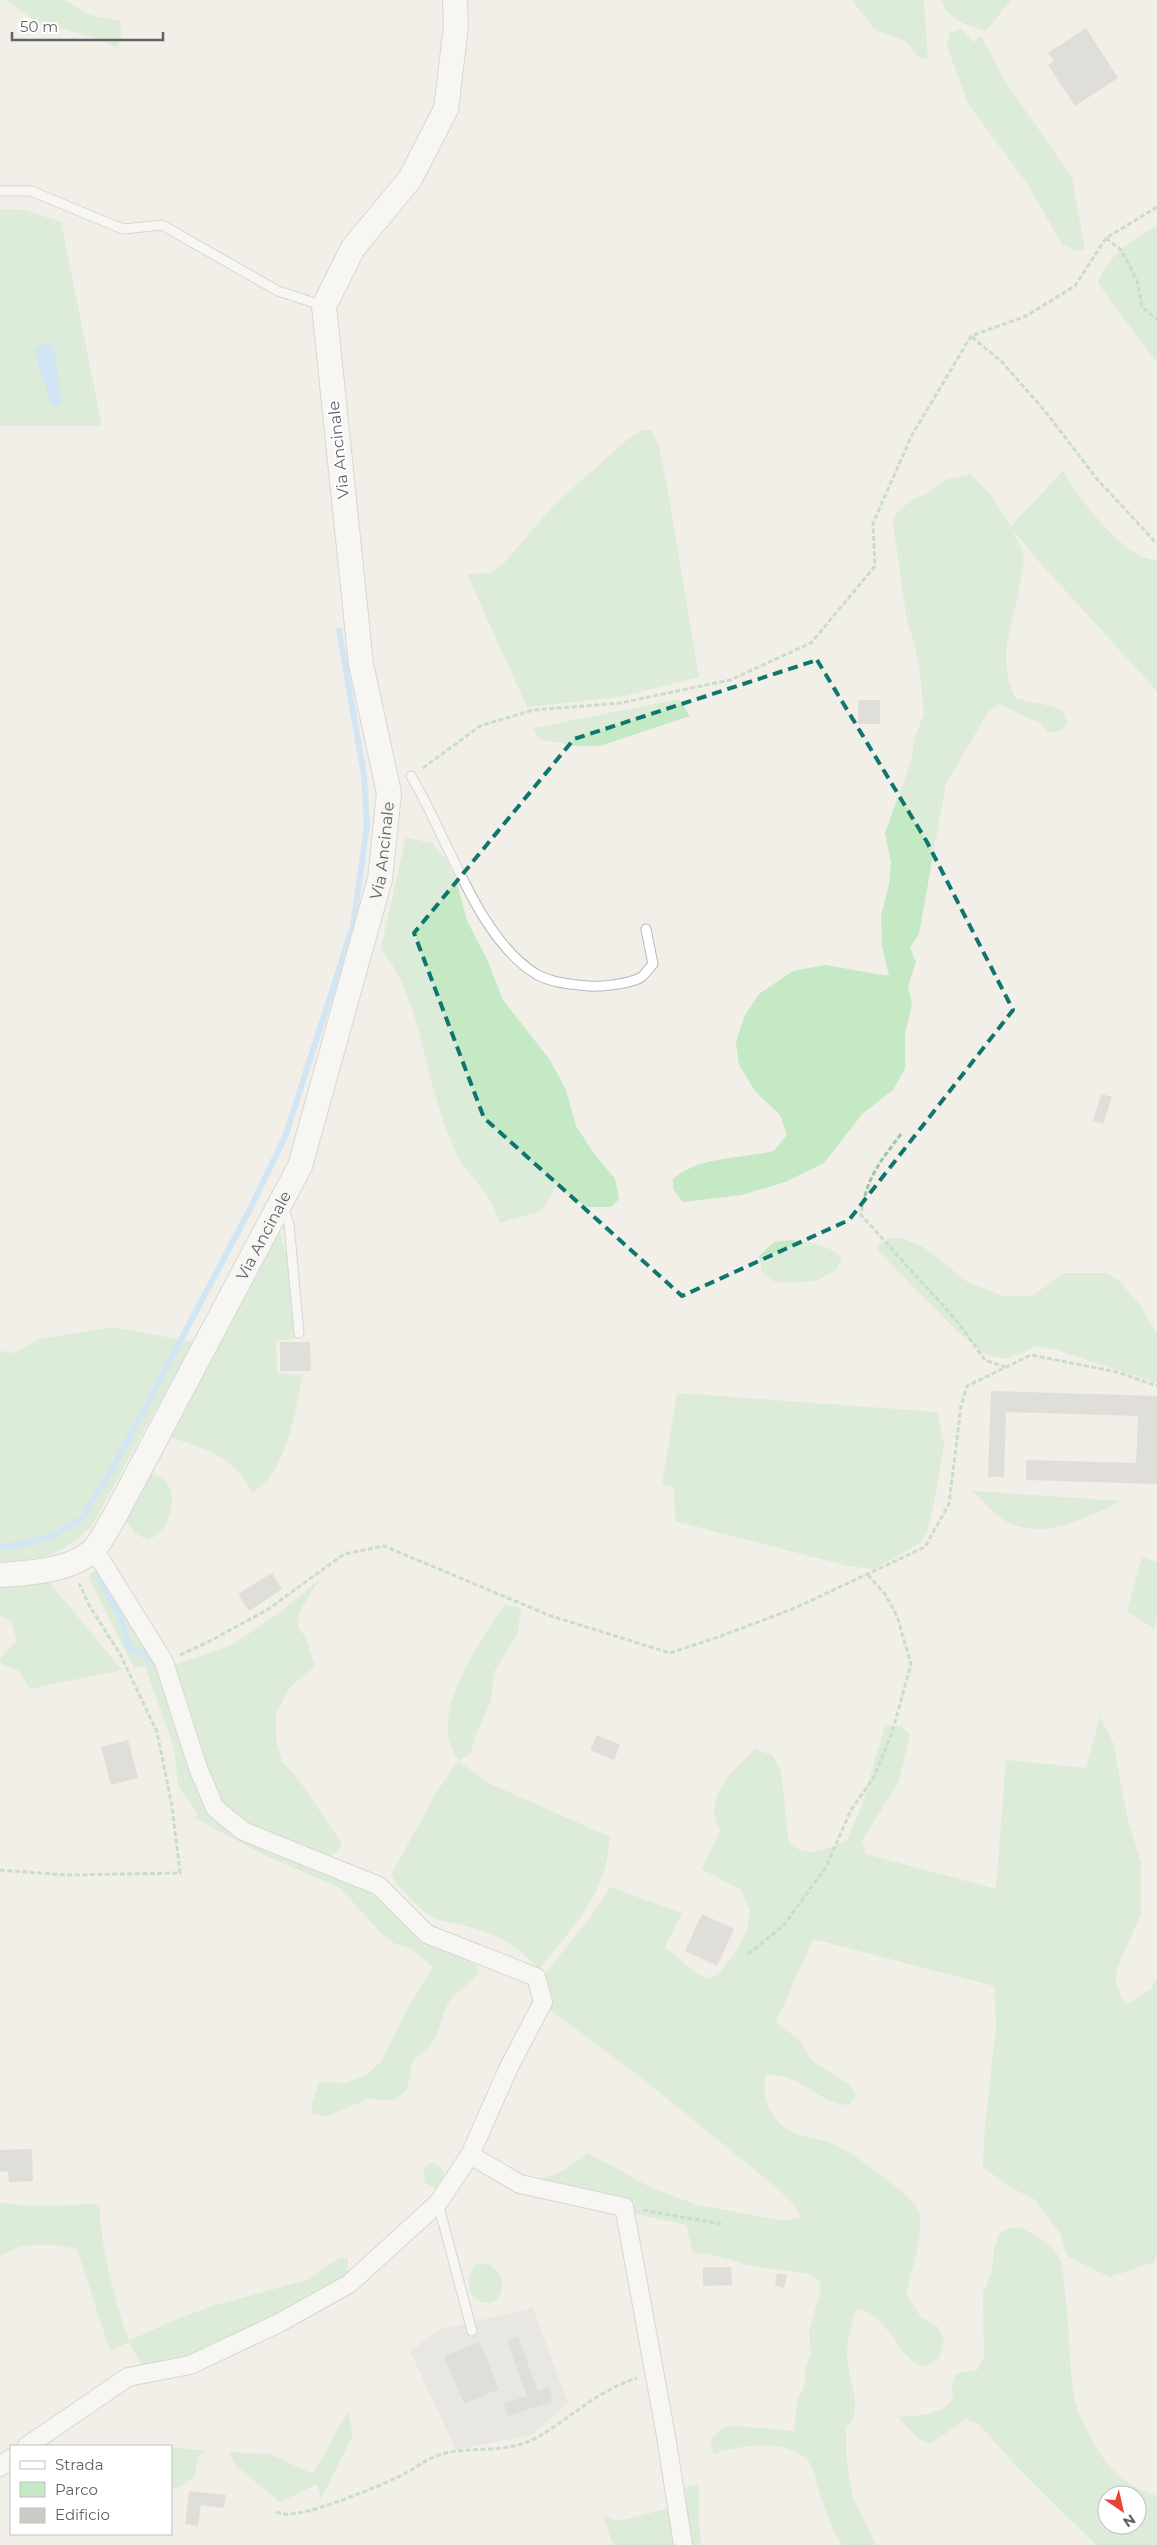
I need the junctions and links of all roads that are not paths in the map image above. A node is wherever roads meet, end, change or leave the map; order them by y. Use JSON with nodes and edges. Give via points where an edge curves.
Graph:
{"nodes":[{"id":1,"x":455,"y":0,"type":"edge"},
{"id":2,"x":0,"y":191,"type":"edge"},
{"id":3,"x":324,"y":306,"type":"junction"},
{"id":4,"x":411,"y":776,"type":"road end"},
{"id":5,"x":646,"y":929,"type":"dead end"},
{"id":6,"x":281,"y":1202,"type":"junction"},
{"id":7,"x":299,"y":1333,"type":"dead end"},
{"id":8,"x":94,"y":1549,"type":"junction"},
{"id":9,"x":0,"y":1575,"type":"edge"},
{"id":10,"x":470,"y":2155,"type":"junction"},
{"id":11,"x":438,"y":2203,"type":"junction"},
{"id":12,"x":472,"y":2331,"type":"dead end"},
{"id":13,"x":28,"y":2445,"type":"edge"},
{"id":14,"x":683,"y":2545,"type":"edge"}],
"edges":[{"from":1,"to":3,"type":"main road","via":[[456,26],[446,109],[410,179],[353,248]]},
{"from":2,"to":3,"type":"lane","via":[[31,191],[123,229],[162,225],[278,291]]},
{"from":3,"to":6,"type":"main road","name":"Via Ancinale","via":[[361,664],[389,793],[380,879],[300,1166]]},
{"from":4,"to":5,"type":"lane","via":[[474,901],[514,958],[538,975],[562,984],[602,987],[640,978],[653,964]]},
{"from":6,"to":7,"type":"lane","via":[[289,1224]]},
{"from":6,"to":8,"type":"main road","name":"Via Ancinale"},
{"from":8,"to":9,"type":"main road","name":"Via Ancinale","via":[[70,1564],[38,1572]]},
{"from":8,"to":10,"type":"street","via":[[164,1662],[198,1768],[215,1808],[244,1832],[379,1886],[427,1934],[536,1977],[543,2002],[509,2067]]},
{"from":10,"to":11,"type":"street"},
{"from":10,"to":14,"type":"street","via":[[520,2184],[624,2207]]},
{"from":11,"to":12,"type":"lane"},
{"from":11,"to":13,"type":"street","via":[[348,2284],[279,2323],[190,2365],[128,2377]]}]}
